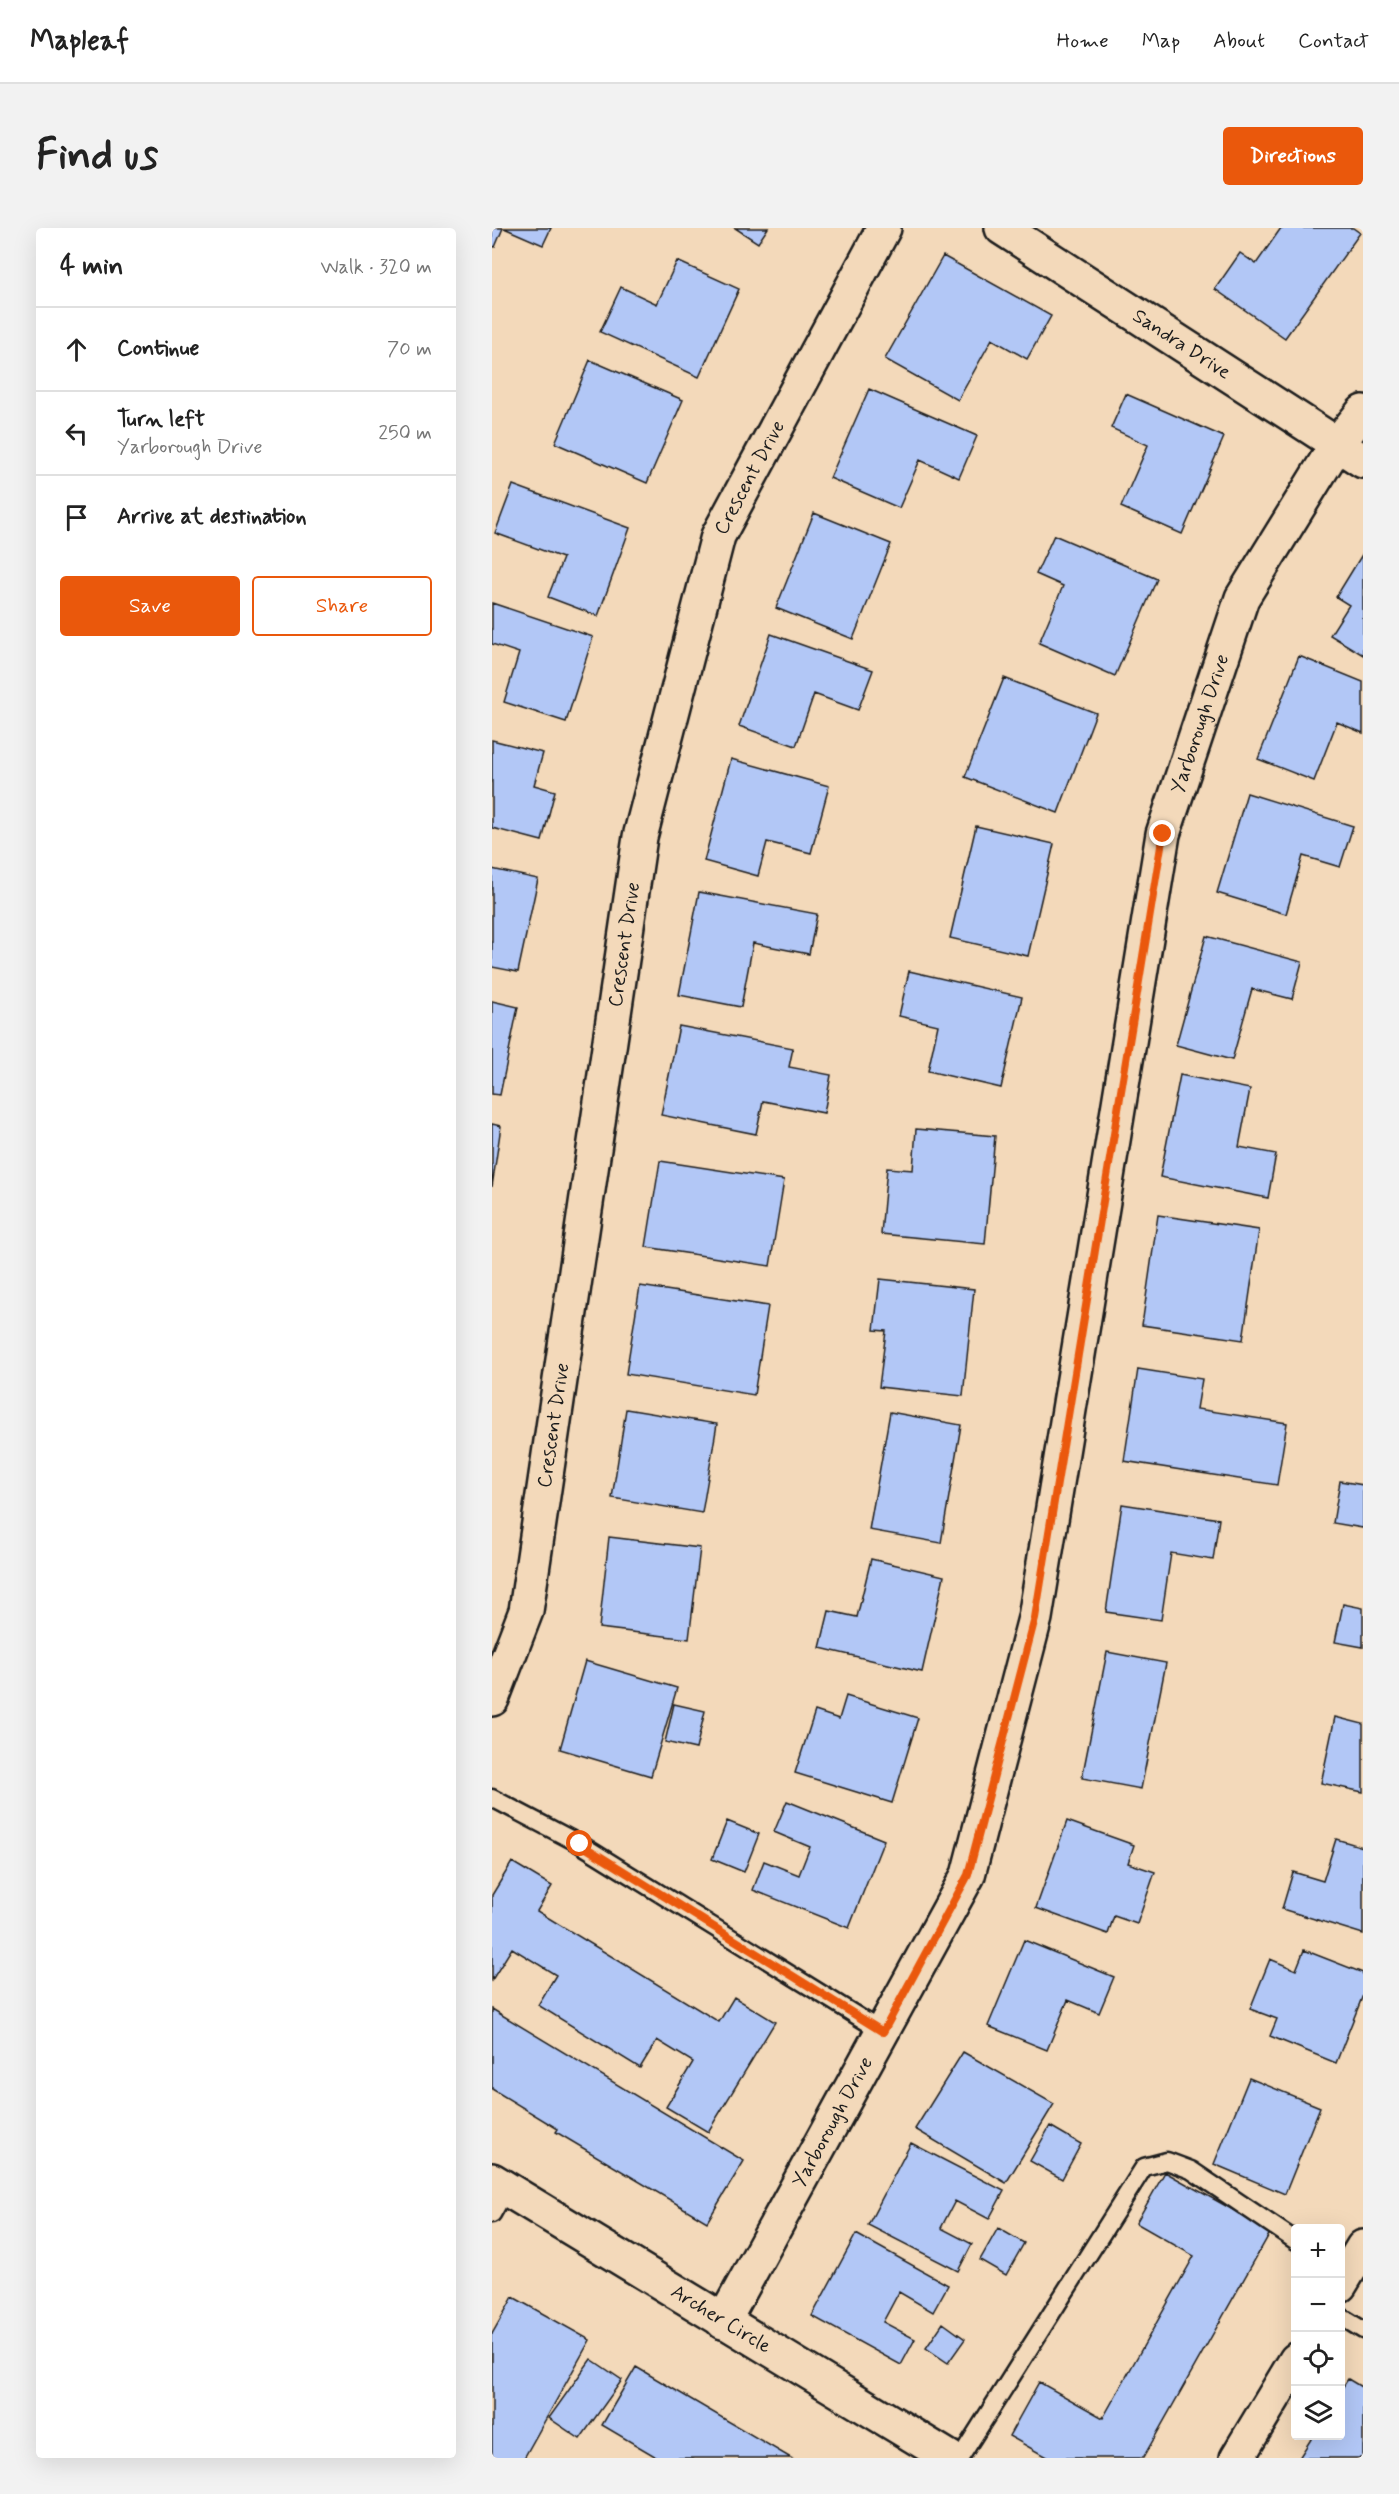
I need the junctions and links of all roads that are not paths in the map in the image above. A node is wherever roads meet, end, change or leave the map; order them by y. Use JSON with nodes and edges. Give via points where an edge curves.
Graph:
{"nodes":[{"id":1,"x":884,"y":228,"type":"edge"},
{"id":2,"x":1002,"y":228,"type":"edge"},
{"id":3,"x":1363,"y":412,"type":"edge"},
{"id":4,"x":1350,"y":452,"type":"edge"},
{"id":5,"x":492,"y":1699,"type":"edge"},
{"id":6,"x":492,"y":1798,"type":"edge"},
{"id":7,"x":883,"y":2032,"type":"junction"},
{"id":8,"x":497,"y":2194,"type":"edge"},
{"id":9,"x":1291,"y":2238,"type":"edge"},
{"id":10,"x":1363,"y":2247,"type":"edge"},
{"id":11,"x":1345,"y":2273,"type":"edge"},
{"id":12,"x":1345,"y":2319,"type":"edge"},
{"id":13,"x":723,"y":2322,"type":"junction"},
{"id":14,"x":1363,"y":2330,"type":"edge"},
{"id":15,"x":1291,"y":2368,"type":"edge"},
{"id":16,"x":950,"y":2458,"type":"edge"},
{"id":17,"x":960,"y":2458,"type":"edge"},
{"id":18,"x":1237,"y":2458,"type":"edge"}],
"edges":[{"from":1,"to":5,"type":"street","name":"Crescent Drive","via":[[718,536],[640,837],[526,1611]]},
{"from":2,"to":4,"type":"street","name":"Sandra Drive"},
{"from":3,"to":4,"type":"street","name":"Yarborough Drive"},
{"from":4,"to":7,"type":"street","name":"Yarborough Drive","via":[[1242,598],[1163,834],[1035,1618],[968,1875]]},
{"from":6,"to":7,"type":"lane","via":[[580,1844]]},
{"from":7,"to":13,"type":"street","name":"Yarborough Drive"},
{"from":8,"to":13,"type":"street","name":"Archer Circle"},
{"from":9,"to":17,"type":"lane","via":[[1191,2170],[1167,2161],[1144,2167]]},
{"from":10,"to":11,"type":"street"},
{"from":12,"to":14,"type":"lane"},
{"from":13,"to":16,"type":"street","name":"Archer Circle"},
{"from":15,"to":18,"type":"street"}]}
